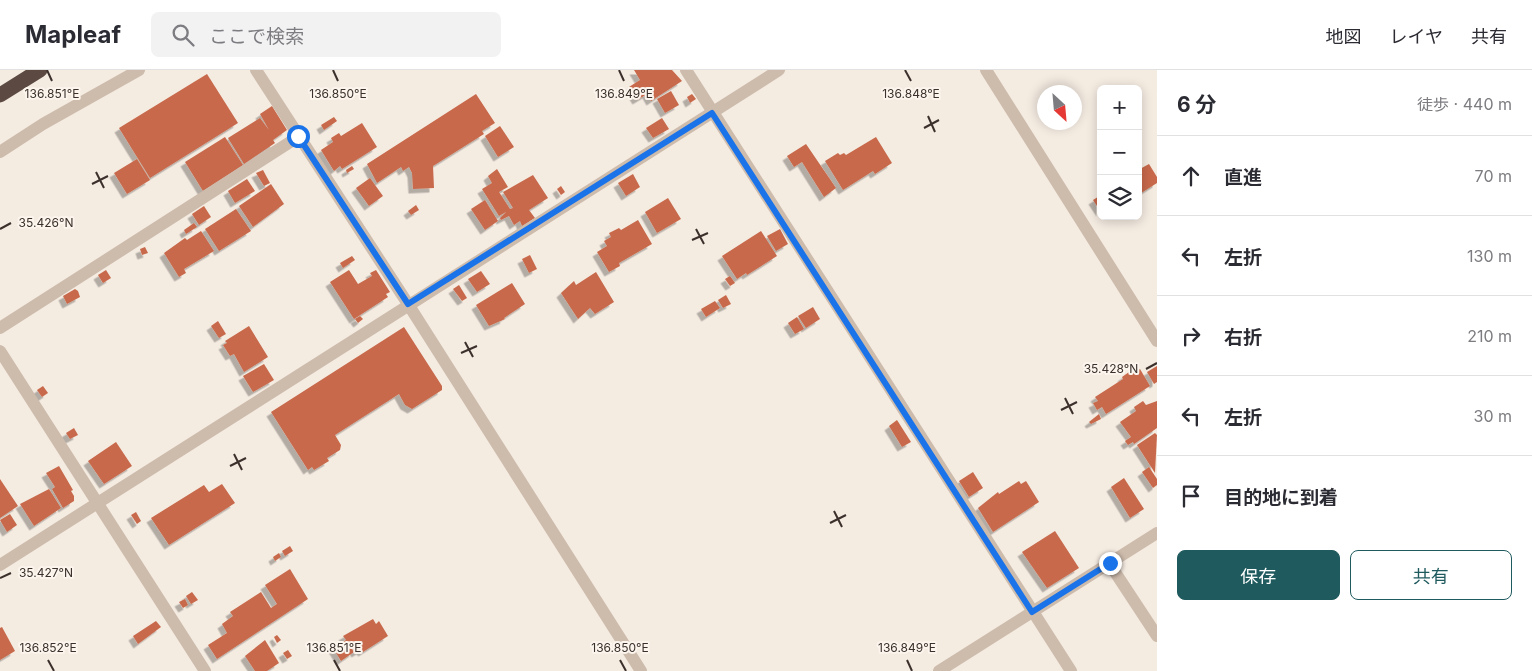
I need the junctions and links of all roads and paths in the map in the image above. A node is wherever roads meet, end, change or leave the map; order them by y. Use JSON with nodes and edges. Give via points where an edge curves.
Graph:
{"nodes":[{"id":1,"x":40,"y":70,"type":"edge"},
{"id":2,"x":139,"y":70,"type":"edge"},
{"id":3,"x":256,"y":70,"type":"edge"},
{"id":4,"x":686,"y":70,"type":"edge"},
{"id":5,"x":779,"y":70,"type":"edge"},
{"id":6,"x":986,"y":70,"type":"edge"},
{"id":7,"x":0,"y":95,"type":"edge"},
{"id":8,"x":712,"y":113,"type":"junction"},
{"id":9,"x":298,"y":136,"type":"junction"},
{"id":10,"x":0,"y":152,"type":"edge"},
{"id":11,"x":408,"y":304,"type":"junction"},
{"id":12,"x":0,"y":328,"type":"edge"},
{"id":13,"x":1157,"y":341,"type":"edge"},
{"id":14,"x":0,"y":351,"type":"edge"},
{"id":15,"x":98,"y":503,"type":"junction"},
{"id":16,"x":1157,"y":533,"type":"edge"},
{"id":17,"x":1110,"y":563,"type":"junction"},
{"id":18,"x":0,"y":565,"type":"edge"},
{"id":19,"x":1032,"y":612,"type":"junction"},
{"id":20,"x":1157,"y":636,"type":"edge"},
{"id":21,"x":205,"y":671,"type":"edge"},
{"id":22,"x":641,"y":671,"type":"edge"},
{"id":23,"x":939,"y":671,"type":"edge"},
{"id":24,"x":1071,"y":671,"type":"edge"}],
"edges":[{"from":1,"to":7,"type":"highway"},
{"from":2,"to":10,"type":"street"},
{"from":3,"to":9,"type":"street"},
{"from":4,"to":8,"type":"street"},
{"from":5,"to":8,"type":"street"},
{"from":6,"to":13,"type":"street"},
{"from":8,"to":11,"type":"street"},
{"from":8,"to":19,"type":"street"},
{"from":9,"to":11,"type":"street"},
{"from":9,"to":12,"type":"street"},
{"from":11,"to":15,"type":"street"},
{"from":11,"to":22,"type":"street"},
{"from":14,"to":15,"type":"street"},
{"from":15,"to":18,"type":"street"},
{"from":15,"to":21,"type":"street"},
{"from":16,"to":17,"type":"street"},
{"from":17,"to":19,"type":"street"},
{"from":17,"to":20,"type":"street"},
{"from":19,"to":23,"type":"street"},
{"from":19,"to":24,"type":"street"}]}
